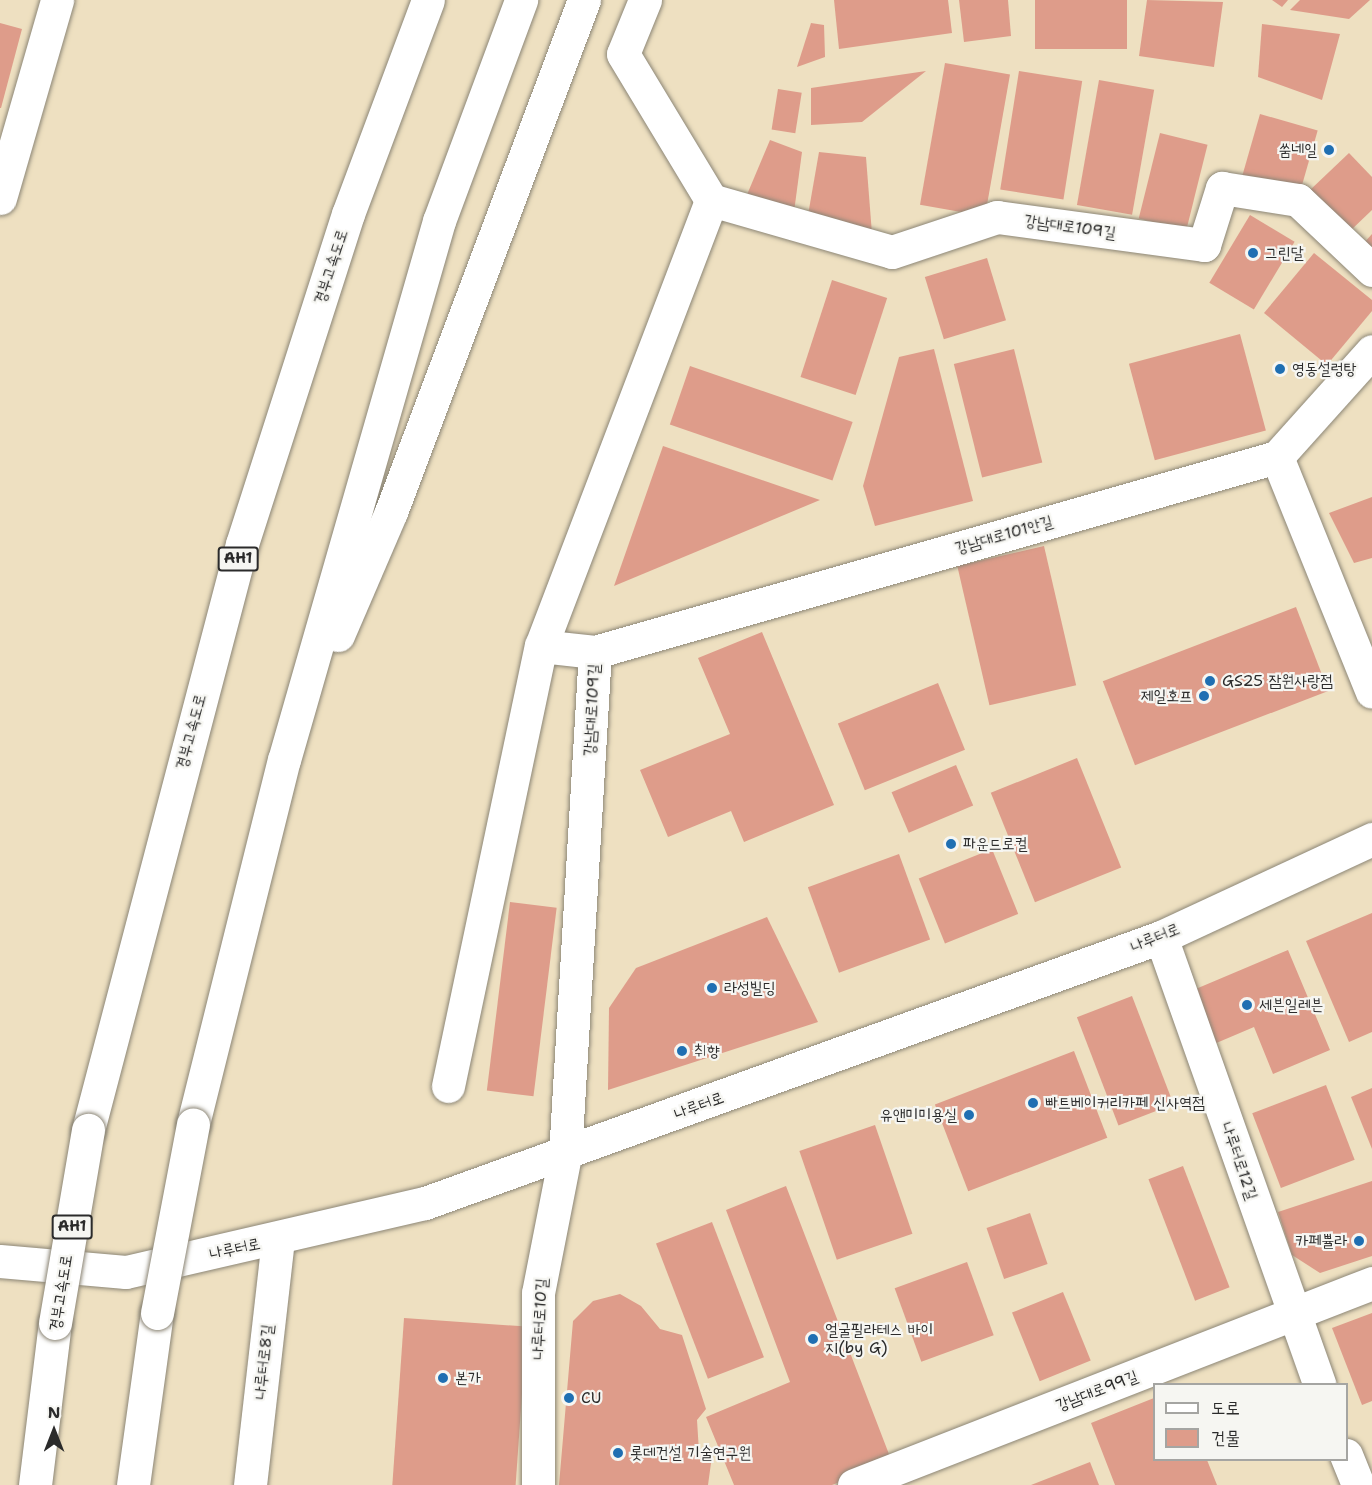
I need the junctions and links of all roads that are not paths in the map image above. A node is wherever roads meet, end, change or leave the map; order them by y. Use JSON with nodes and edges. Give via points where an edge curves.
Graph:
{"nodes":[{"id":1,"x":57,"y":0,"type":"edge"},
{"id":2,"x":428,"y":0,"type":"edge"},
{"id":3,"x":521,"y":0,"type":"edge"},
{"id":4,"x":584,"y":0,"type":"edge"},
{"id":5,"x":645,"y":0,"type":"edge"},
{"id":6,"x":0,"y":198,"type":"edge"},
{"id":7,"x":711,"y":201,"type":"junction"},
{"id":8,"x":1372,"y":270,"type":"edge"},
{"id":9,"x":1372,"y":351,"type":"edge"},
{"id":10,"x":1277,"y":457,"type":"junction"},
{"id":11,"x":541,"y":646,"type":"junction"},
{"id":12,"x":595,"y":652,"type":"junction"},
{"id":13,"x":1372,"y":692,"type":"edge"},
{"id":14,"x":284,"y":760,"type":"junction"},
{"id":15,"x":1372,"y":839,"type":"edge"},
{"id":16,"x":1161,"y":937,"type":"junction"},
{"id":17,"x":448,"y":1086,"type":"dead end"},
{"id":18,"x":565,"y":1155,"type":"junction"},
{"id":19,"x":278,"y":1240,"type":"junction"},
{"id":20,"x":0,"y":1261,"type":"edge"},
{"id":21,"x":1372,"y":1283,"type":"edge"},
{"id":22,"x":1293,"y":1315,"type":"junction"},
{"id":23,"x":1319,"y":1383,"type":"edge"},
{"id":24,"x":1348,"y":1458,"type":"edge"},
{"id":25,"x":35,"y":1485,"type":"edge"},
{"id":26,"x":133,"y":1485,"type":"edge"},
{"id":27,"x":250,"y":1485,"type":"edge"},
{"id":28,"x":538,"y":1485,"type":"edge"},
{"id":29,"x":854,"y":1485,"type":"edge"},
{"id":30,"x":1358,"y":1485,"type":"edge"}],
"edges":[{"from":1,"to":6,"type":"main road"},
{"from":2,"to":25,"type":"main road","name":"경부고속도로","number":"AH1","bridge":true,"via":[[348,214],[242,544],[88,1130],[55,1323]]},
{"from":3,"to":14,"type":"main road","via":[[439,221]]},
{"from":4,"to":14,"type":"main road","via":[[392,512]]},
{"from":5,"to":7,"type":"main road","via":[[623,54]]},
{"from":7,"to":8,"type":"main road","name":"강남대로109길","via":[[892,252],[997,217],[1204,245],[1222,189],[1298,200]]},
{"from":7,"to":11,"type":"main road"},
{"from":9,"to":10,"type":"main road"},
{"from":10,"to":12,"type":"main road","name":"강남대로101안길"},
{"from":10,"to":13,"type":"main road"},
{"from":11,"to":12,"type":"main road","name":"강남대로109길"},
{"from":11,"to":17,"type":"main road"},
{"from":12,"to":18,"type":"main road","name":"강남대로109길"},
{"from":14,"to":26,"type":"main road","bridge":true,"via":[[193,1124],[157,1313]]},
{"from":15,"to":16,"type":"main road","name":"나루터로"},
{"from":16,"to":18,"type":"main road","name":"나루터로"},
{"from":16,"to":22,"type":"main road","name":"나루터로12길"},
{"from":18,"to":19,"type":"main road","name":"나루터로","via":[[425,1203]]},
{"from":18,"to":28,"type":"main road","name":"나루터로10길","via":[[538,1293]]},
{"from":19,"to":20,"type":"main road","name":"나루터로","via":[[126,1272]]},
{"from":19,"to":27,"type":"main road","name":"나루터로8길"},
{"from":21,"to":22,"type":"main road","name":"강남대로99길"},
{"from":22,"to":23,"type":"main road","name":"나루터로12길"},
{"from":22,"to":29,"type":"main road","name":"강남대로99길"},
{"from":24,"to":30,"type":"main road"}]}
